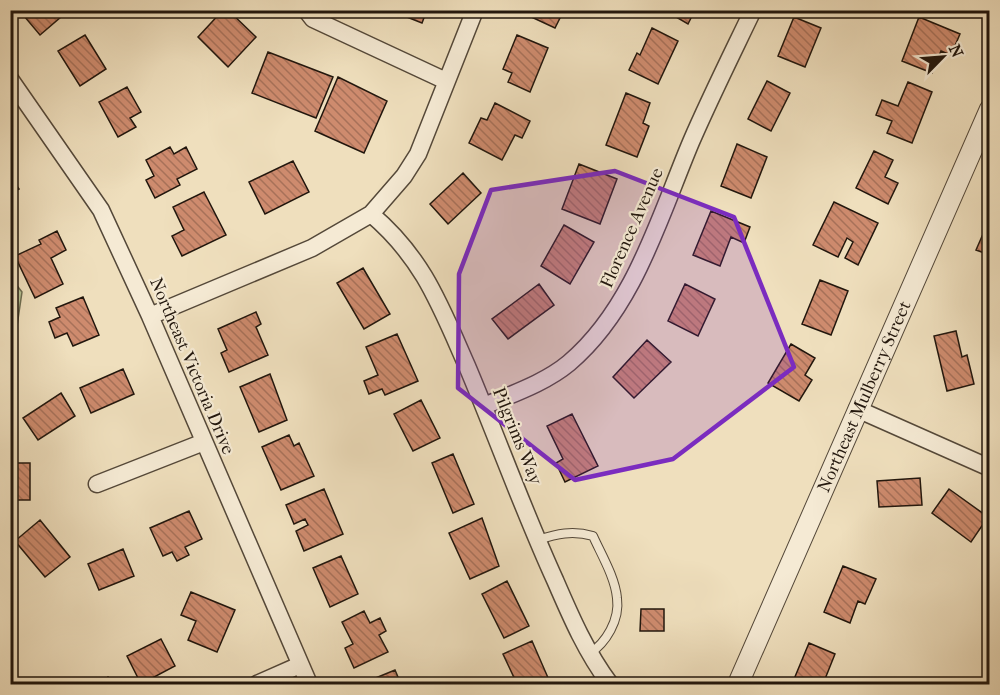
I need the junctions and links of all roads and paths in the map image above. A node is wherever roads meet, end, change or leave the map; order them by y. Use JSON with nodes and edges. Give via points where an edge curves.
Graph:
{"nodes":[{"id":1,"x":306,"y":10,"type":"edge"},
{"id":2,"x":475,"y":10,"type":"edge"},
{"id":3,"x":753,"y":10,"type":"edge"},
{"id":4,"x":10,"y":79,"type":"edge"},
{"id":5,"x":446,"y":81,"type":"junction"},
{"id":6,"x":990,"y":109,"type":"edge"},
{"id":7,"x":983,"y":140,"type":"edge"},
{"id":8,"x":371,"y":214,"type":"junction"},
{"id":9,"x":150,"y":316,"type":"junction"},
{"id":10,"x":484,"y":406,"type":"junction"},
{"id":11,"x":857,"y":409,"type":"junction"},
{"id":12,"x":204,"y":442,"type":"junction"},
{"id":13,"x":990,"y":468,"type":"edge"},
{"id":14,"x":97,"y":484,"type":"dead end"},
{"id":15,"x":537,"y":540,"type":"junction"},
{"id":16,"x":588,"y":654,"type":"junction"},
{"id":17,"x":300,"y":665,"type":"junction"},
{"id":18,"x":257,"y":684,"type":"edge"},
{"id":19,"x":309,"y":684,"type":"edge"},
{"id":20,"x":610,"y":684,"type":"edge"},
{"id":21,"x":738,"y":684,"type":"edge"}],
"edges":[{"from":1,"to":5,"type":"street","via":[[313,19]]},
{"from":2,"to":5,"type":"street"},
{"from":3,"to":10,"type":"street","name":"Florence Avenue","via":[[700,120],[628,290],[602,328],[569,363]]},
{"from":4,"to":9,"type":"street","name":"Northeast Victoria Drive","via":[[101,210]]},
{"from":5,"to":8,"type":"street","via":[[418,154]]},
{"from":6,"to":7,"type":"street","name":"Northeast Mulberry Street"},
{"from":7,"to":11,"type":"street","name":"Northeast Mulberry Street"},
{"from":8,"to":9,"type":"street","via":[[312,248]]},
{"from":8,"to":10,"type":"street","name":"Pilgrims Way","via":[[395,235],[422,270]]},
{"from":9,"to":12,"type":"street","name":"Northeast Victoria Drive"},
{"from":10,"to":15,"type":"street","name":"Pilgrims Way"},
{"from":11,"to":13,"type":"street"},
{"from":11,"to":21,"type":"street","name":"Northeast Mulberry Street"},
{"from":12,"to":14,"type":"street"},
{"from":12,"to":17,"type":"street","name":"Northeast Victoria Drive"},
{"from":15,"to":16,"type":"street","name":"Pilgrims Way"},
{"from":15,"to":16,"type":"lane","via":[[561,533],[593,536],[618,599],[610,633]]},
{"from":16,"to":20,"type":"street","name":"Pilgrims Way"},
{"from":17,"to":18,"type":"street"},
{"from":17,"to":19,"type":"street","name":"Northeast Victoria Drive"}]}
